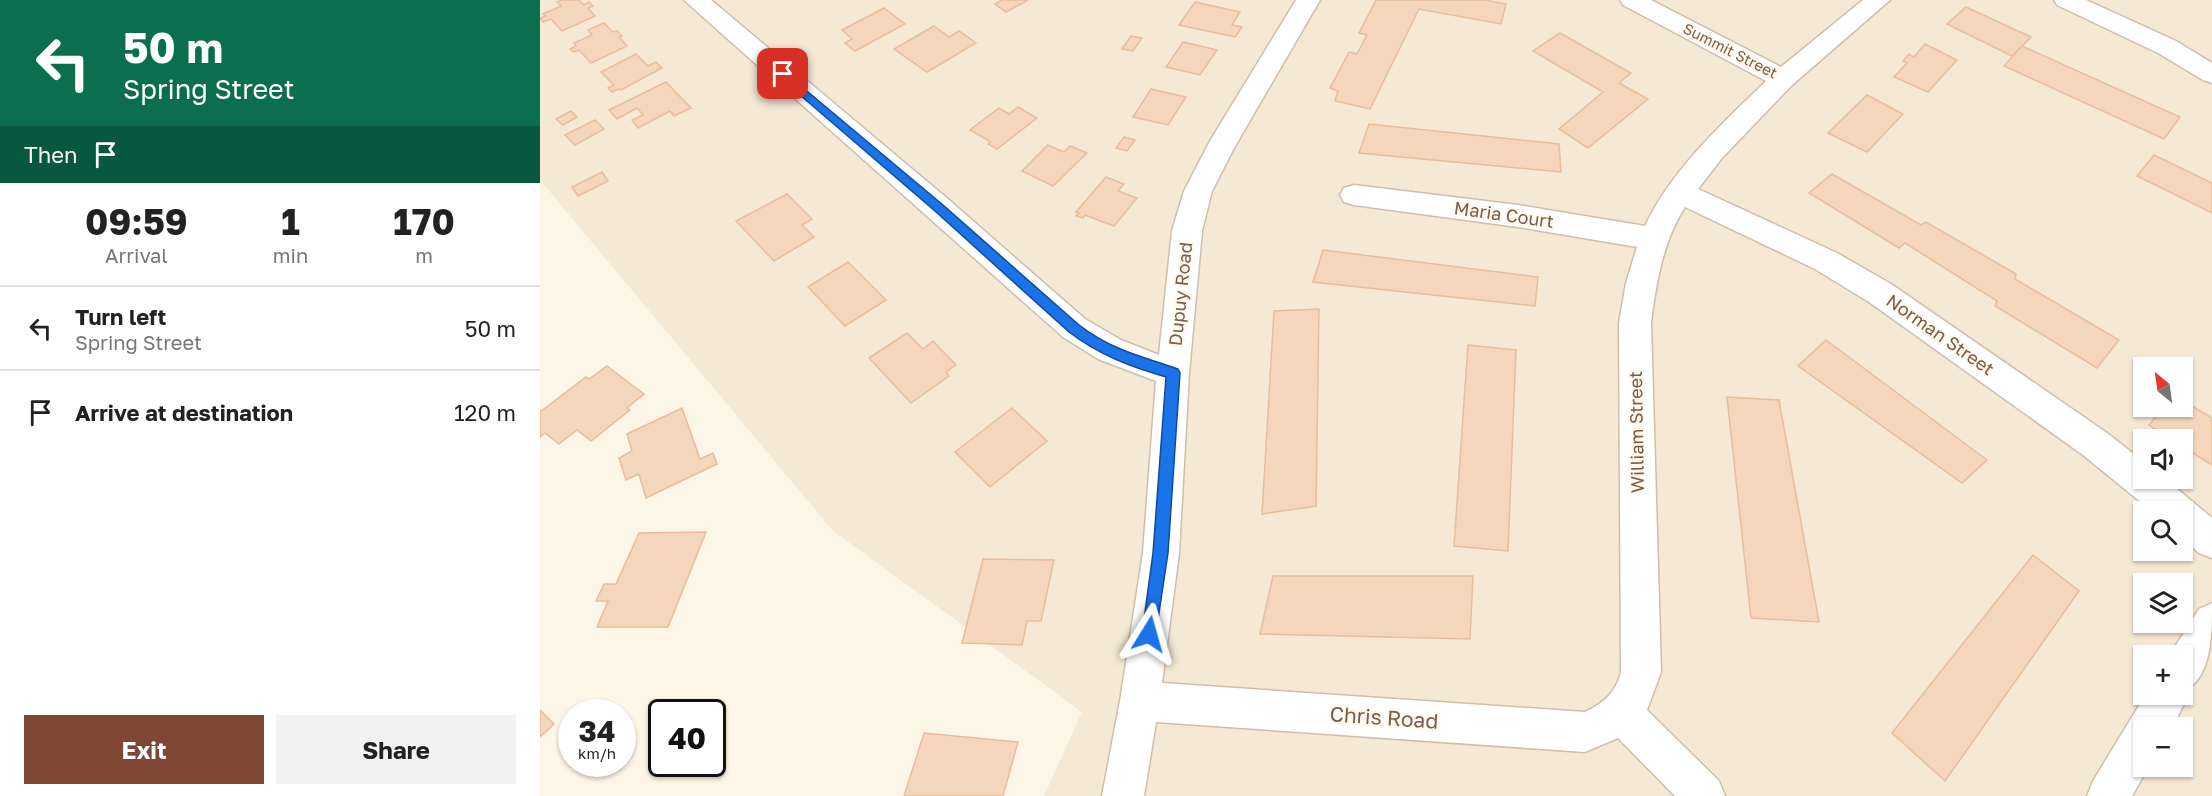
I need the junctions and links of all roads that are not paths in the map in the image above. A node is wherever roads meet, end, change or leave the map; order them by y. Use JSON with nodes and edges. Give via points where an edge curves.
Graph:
{"nodes":[{"id":1,"x":696,"y":0,"type":"edge"},
{"id":2,"x":1308,"y":0,"type":"edge"},
{"id":3,"x":1632,"y":0,"type":"edge"},
{"id":4,"x":1878,"y":0,"type":"edge"},
{"id":5,"x":2066,"y":0,"type":"edge"},
{"id":6,"x":2212,"y":74,"type":"edge"},
{"id":7,"x":1783,"y":79,"type":"junction"},
{"id":8,"x":1680,"y":192,"type":"junction"},
{"id":9,"x":1354,"y":195,"type":"dead end"},
{"id":10,"x":1654,"y":239,"type":"junction"},
{"id":11,"x":1173,"y":373,"type":"junction"},
{"id":12,"x":2166,"y":501,"type":"edge"},
{"id":13,"x":2193,"y":524,"type":"edge"},
{"id":14,"x":2212,"y":541,"type":"edge"},
{"id":15,"x":2212,"y":622,"type":"edge"},
{"id":16,"x":2193,"y":653,"type":"edge"},
{"id":17,"x":1140,"y":701,"type":"junction"},
{"id":18,"x":1622,"y":713,"type":"junction"},
{"id":19,"x":2133,"y":754,"type":"edge"},
{"id":20,"x":1124,"y":796,"type":"edge"},
{"id":21,"x":1704,"y":796,"type":"edge"},
{"id":22,"x":2108,"y":796,"type":"edge"}],
"edges":[{"from":1,"to":11,"type":"street","via":[[1074,328],[1130,361]]},
{"from":2,"to":11,"type":"street","name":"Dupuy Road","via":[[1198,191],[1187,231]]},
{"from":3,"to":7,"type":"street","name":"Summit Street"},
{"from":4,"to":7,"type":"street","name":"Summit Street"},
{"from":5,"to":6,"type":"street","via":[[2167,47]]},
{"from":7,"to":8,"type":"street","name":"William Street","via":[[1712,151]]},
{"from":8,"to":10,"type":"street","name":"William Street"},
{"from":8,"to":12,"type":"street","name":"Norman Street","via":[[1827,261],[1880,293],[2095,444]]},
{"from":9,"to":10,"type":"street","name":"Maria Court","via":[[1518,216]]},
{"from":10,"to":18,"type":"street","name":"William Street","via":[[1635,323],[1641,672],[1637,689]]},
{"from":11,"to":17,"type":"street","name":"Dupuy Road","via":[[1161,553]]},
{"from":13,"to":14,"type":"street","name":"Norman Street"},
{"from":15,"to":16,"type":"street"},
{"from":17,"to":18,"type":"street","name":"Chris Road","via":[[1585,732]]},
{"from":17,"to":20,"type":"street","name":"Dupuy Road"},
{"from":18,"to":21,"type":"street"},
{"from":19,"to":22,"type":"street"}]}
